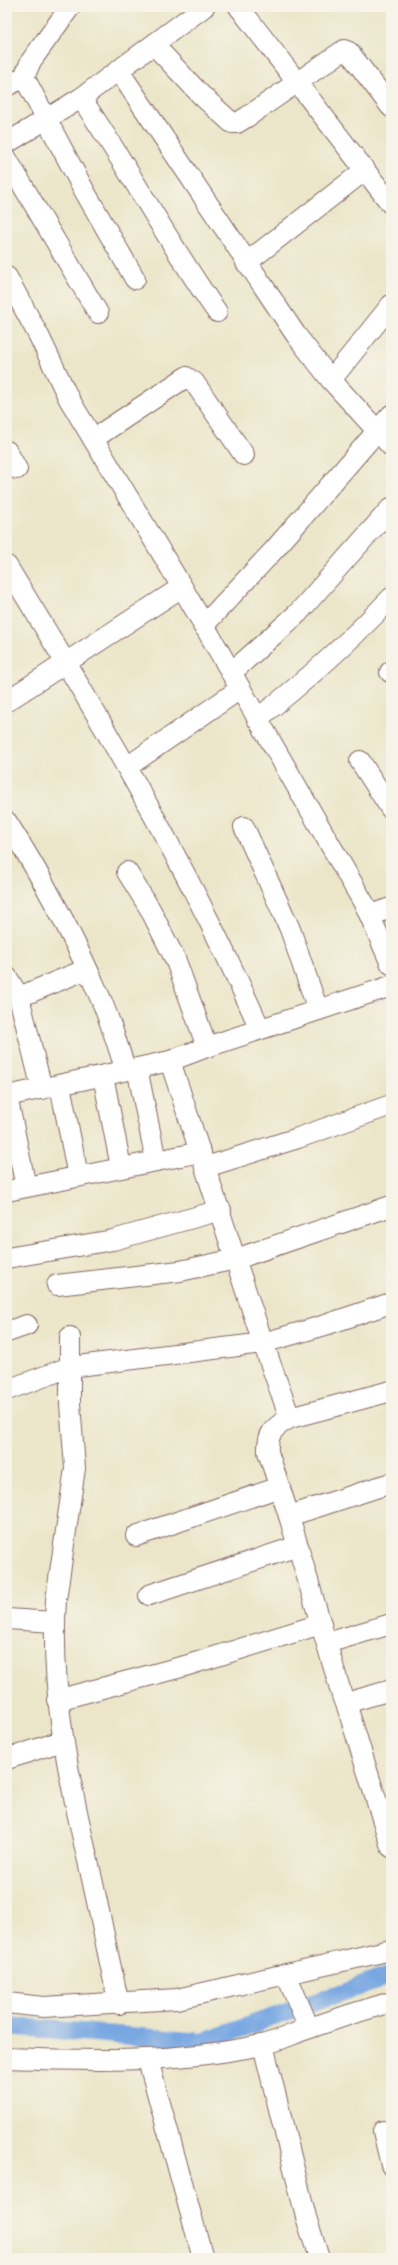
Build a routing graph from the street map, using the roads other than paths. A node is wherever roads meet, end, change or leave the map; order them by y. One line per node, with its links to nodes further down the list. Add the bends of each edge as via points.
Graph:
1 (70, 7): 6 (street)
2 (204, 7): 4 (street)
3 (239, 7): 7 (street)
4 (154, 45): 5 (street); 7 (street, via 201,95 232,123 247,117)
5 (120, 71): 8 (street); 15 (street)
6 (16, 81): 10 (street)
7 (298, 82): 9 (street, via 342,50 346,50); 13 (street)
8 (81, 98): 10 (street); 19 (street, via 117,151 188,272)
9 (391, 107)
10 (45, 119): 11 (street); 17 (street)
11 (7, 143)
12 (7, 159): 20 (street)
13 (365, 170): 14 (street); 15 (street)
14 (391, 204)
15 (246, 263): 21 (street)
16 (7, 277): 24 (street, via 39,336 68,399)
17 (135, 279)
18 (391, 305): 21 (street)
19 (217, 312)
20 (98, 313)
21 (331, 380): 23 (street)
22 (391, 415): 23 (street)
23 (376, 432): 25 (street); 33 (street, via 274,550)
24 (93, 439): 27 (street, via 186,377 194,382); 31 (street)
25 (391, 446)
26 (7, 451): 28 (street)
27 (244, 455)
28 (17, 469)
29 (391, 508): 35 (street)
30 (7, 566): 34 (street)
31 (182, 588): 33 (street); 34 (street)
32 (391, 598): 37 (street, via 349,642 297,689)
33 (203, 626): 35 (street)
34 (66, 664): 36 (street); 39 (street)
35 (235, 681): 37 (street); 39 (street)
36 (7, 702)
37 (258, 719): 45 (street)
38 (360, 761): 40 (street)
39 (127, 767): 52 (street, via 230,960)
40 (391, 809)
41 (7, 822): 47 (street, via 47,889)
42 (244, 827): 51 (street, via 290,928)
43 (127, 872): 53 (street, via 150,909 176,961)
44 (391, 908): 45 (street)
45 (370, 915): 46 (street)
46 (391, 964)
47 (87, 969): 50 (street); 55 (street)
48 (7, 977): 50 (street)
49 (391, 986): 51 (street)
50 (19, 997): 57 (street)
51 (318, 1010): 52 (street)
52 (260, 1029): 53 (street)
53 (207, 1047): 54 (street)
54 (170, 1061): 55 (street); 60 (street)
55 (132, 1069): 56 (street); 61 (street)
56 (103, 1076): 57 (street); 62 (street)
57 (51, 1087): 58 (street); 63 (street)
58 (7, 1096): 64 (street)
59 (391, 1105): 60 (street, via 298,1138)
60 (204, 1160): 61 (street); 67 (street)
61 (156, 1161): 62 (street)
62 (121, 1168): 63 (street)
63 (78, 1176): 64 (street)
64 (26, 1187): 65 (street)
65 (7, 1192)
66 (391, 1206): 69 (street)
67 (221, 1210): 68 (street, via 113,1240); 69 (street)
68 (7, 1258)
69 (236, 1259): 70 (street, via 180,1271); 75 (street)
70 (57, 1285)
71 (391, 1303): 75 (street)
72 (27, 1325): 73 (street)
73 (7, 1332)
74 (70, 1337): 76 (street)
75 (263, 1343): 76 (street); 79 (street)
76 (70, 1366): 77 (street); 87 (street, via 75,1468)
77 (7, 1390)
78 (391, 1391): 79 (street)
79 (290, 1418): 81 (street, via 276,1426 268,1441 268,1452)
80 (391, 1483): 82 (street)
81 (280, 1487): 82 (street); 83 (street)
82 (290, 1516): 84 (street)
83 (136, 1536)
84 (298, 1546): 85 (street); 89 (street)
85 (149, 1595)
86 (7, 1619): 87 (street)
87 (54, 1622): 91 (street)
88 (391, 1624): 89 (street)
89 (324, 1634): 91 (street, via 185,1666); 92 (street)
90 (391, 1690): 92 (street)
91 (57, 1700): 93 (street)
92 (346, 1704): 95 (street)
93 (62, 1741): 94 (street); 101 (street)
94 (7, 1759)
95 (386, 1813): 96 (street)
96 (391, 1847)
97 (391, 1950): 98 (street)
98 (289, 1983): 101 (street, via 177,1999); 102 (street)
99 (391, 2002): 102 (street)
100 (7, 2003): 101 (street, via 44,2007)
101 (119, 2004)
102 (305, 2020): 103 (street)
103 (263, 2044): 105 (street); 109 (street, via 306,2217)
104 (7, 2058): 105 (street)
105 (148, 2060): 108 (street)
106 (383, 2131): 107 (street)
107 (391, 2165)
108 (203, 2258)
109 (319, 2258)

